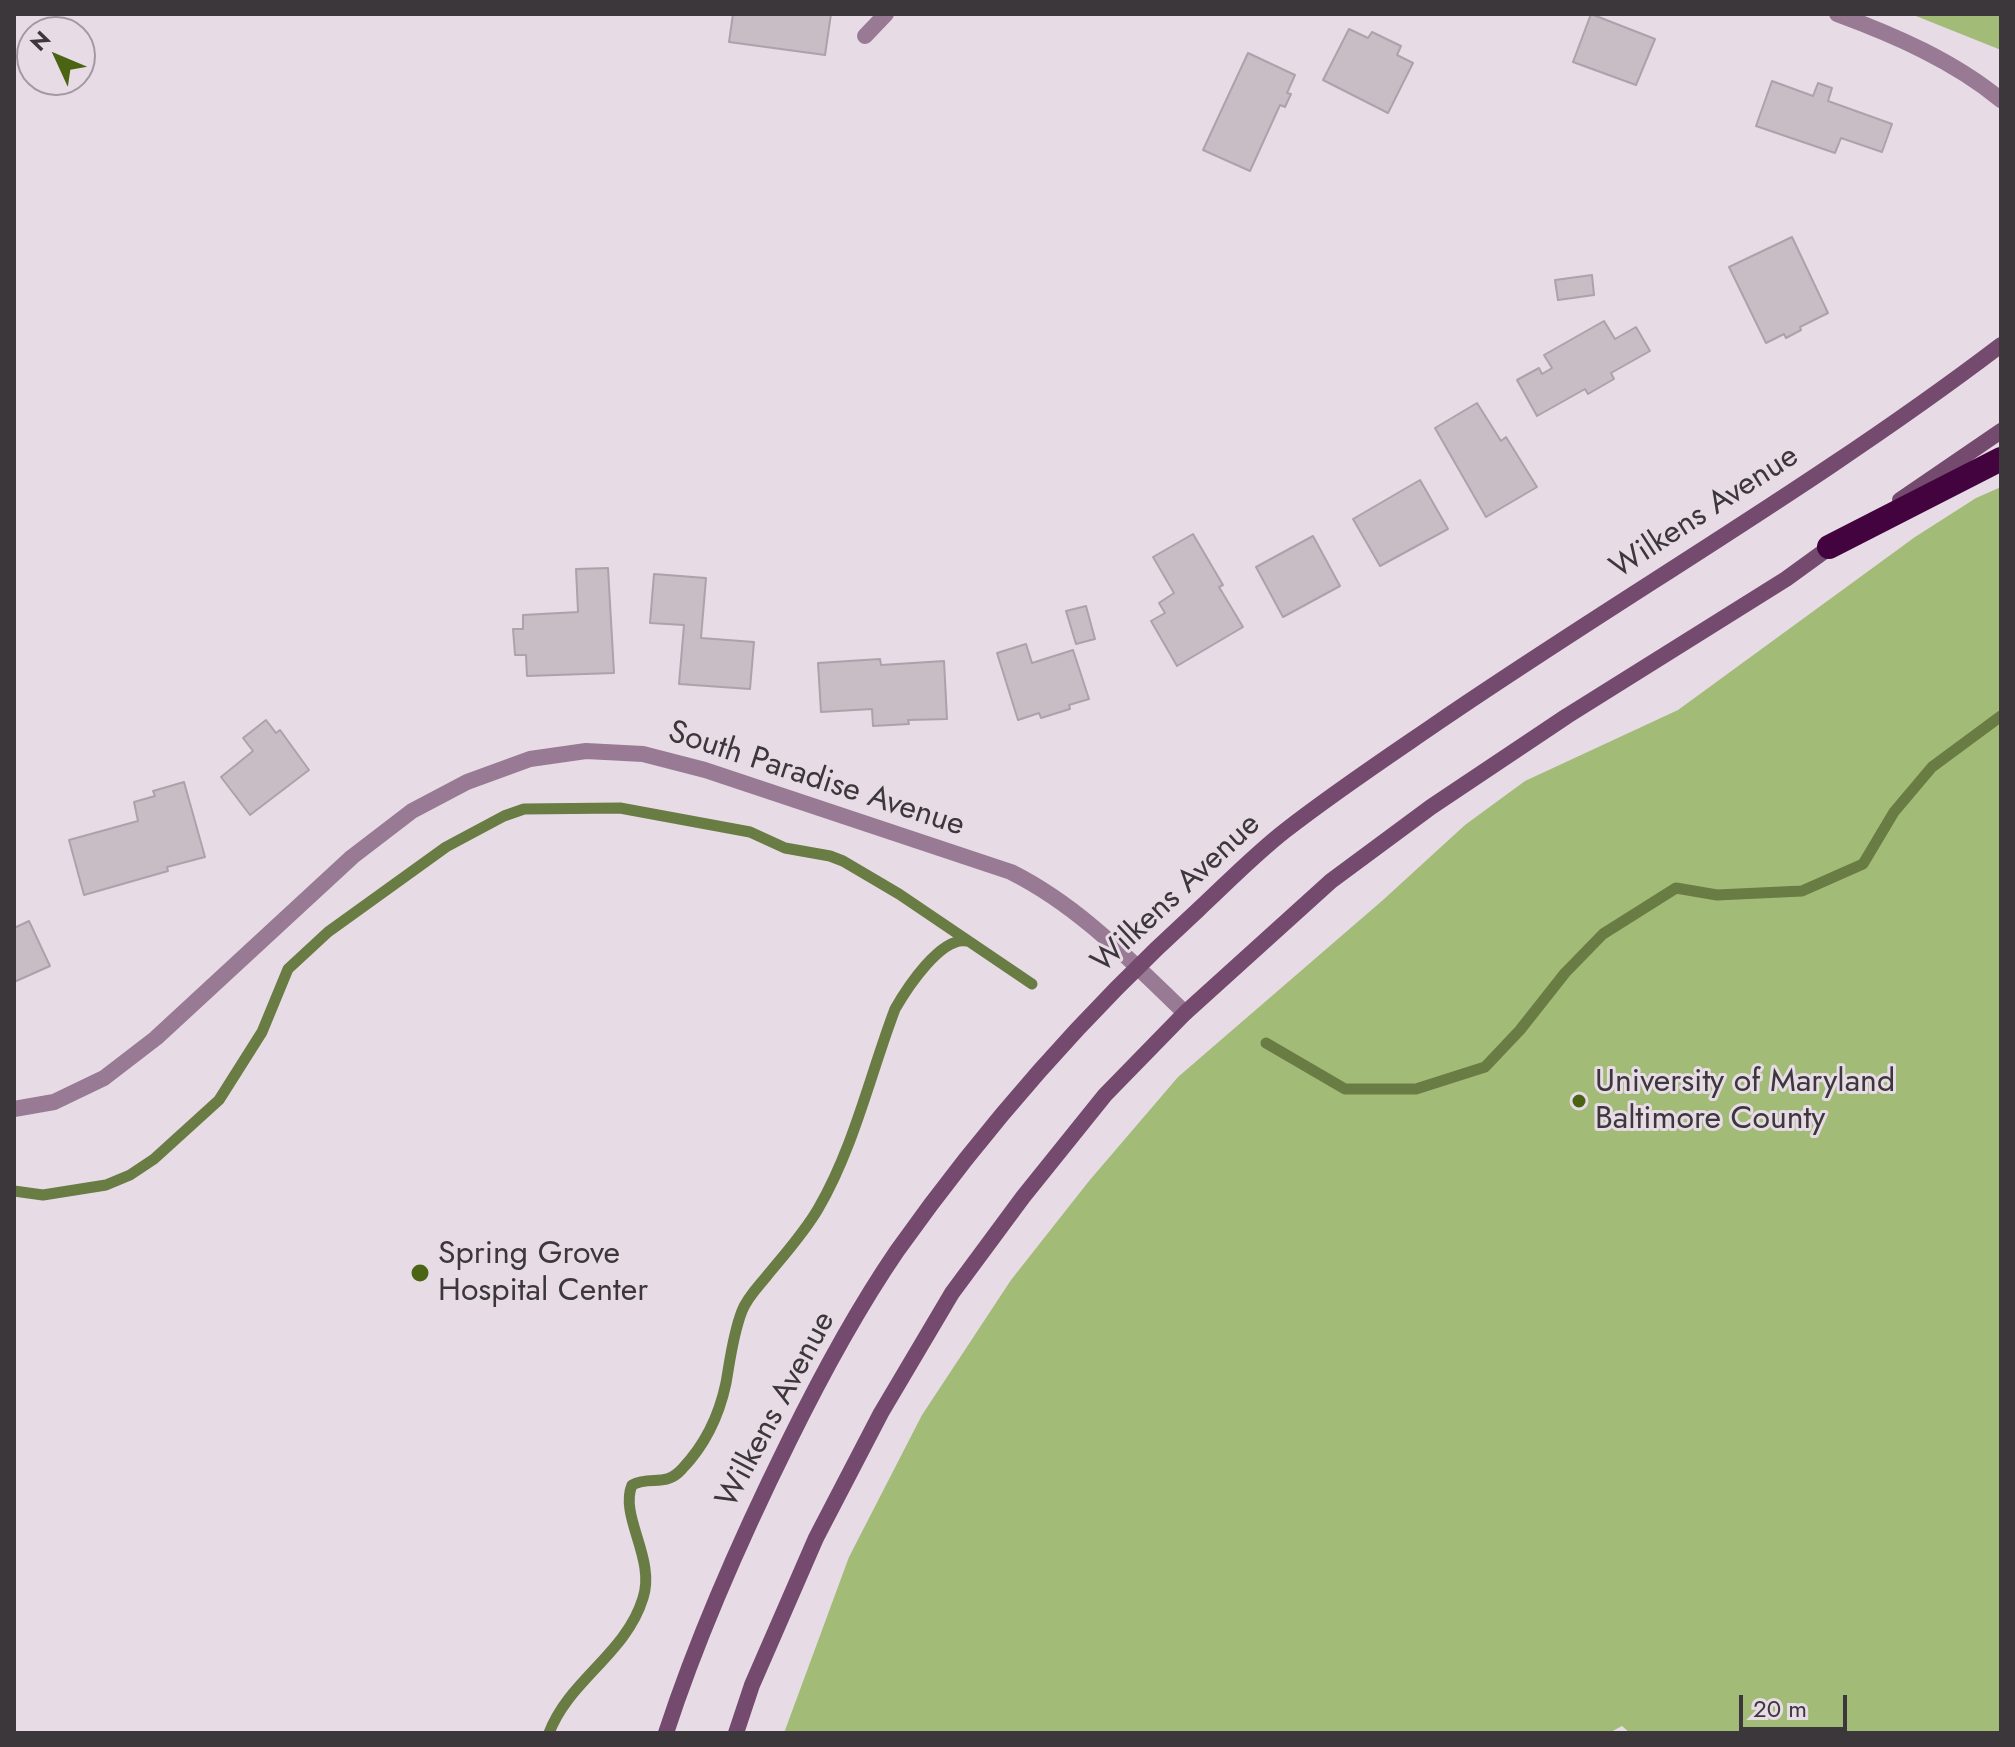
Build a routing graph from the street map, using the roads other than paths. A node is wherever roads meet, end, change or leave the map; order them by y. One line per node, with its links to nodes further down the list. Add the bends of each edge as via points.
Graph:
1 (886, 14): 3 (street)
2 (1837, 14): 4 (street, via 1887,32)
3 (865, 36)
4 (2001, 100)
5 (2001, 345): 9 (main road, Wilkens Avenue, via 1792,492 1511,673 1284,831)
6 (2001, 431): 8 (main road)
7 (2001, 459): 8 (highway)
8 (1829, 547): 10 (main road, via 1431,807 1331,881)
9 (1136, 966): 10 (street, South Paradise Avenue); 11 (street, South Paradise Avenue, via 1076,911 1011,872 705,770 643,754 586,751 530,759 467,782 412,811 352,857 156,1038 104,1078 54,1102); 12 (main road, Wilkens Avenue, via 1045,1064 895,1254 821,1376 755,1509 689,1661)
10 (1185, 1013): 13 (main road, via 1105,1095 952,1293 816,1538)
11 (14, 1109)
12 (666, 1733)
13 (736, 1733)

